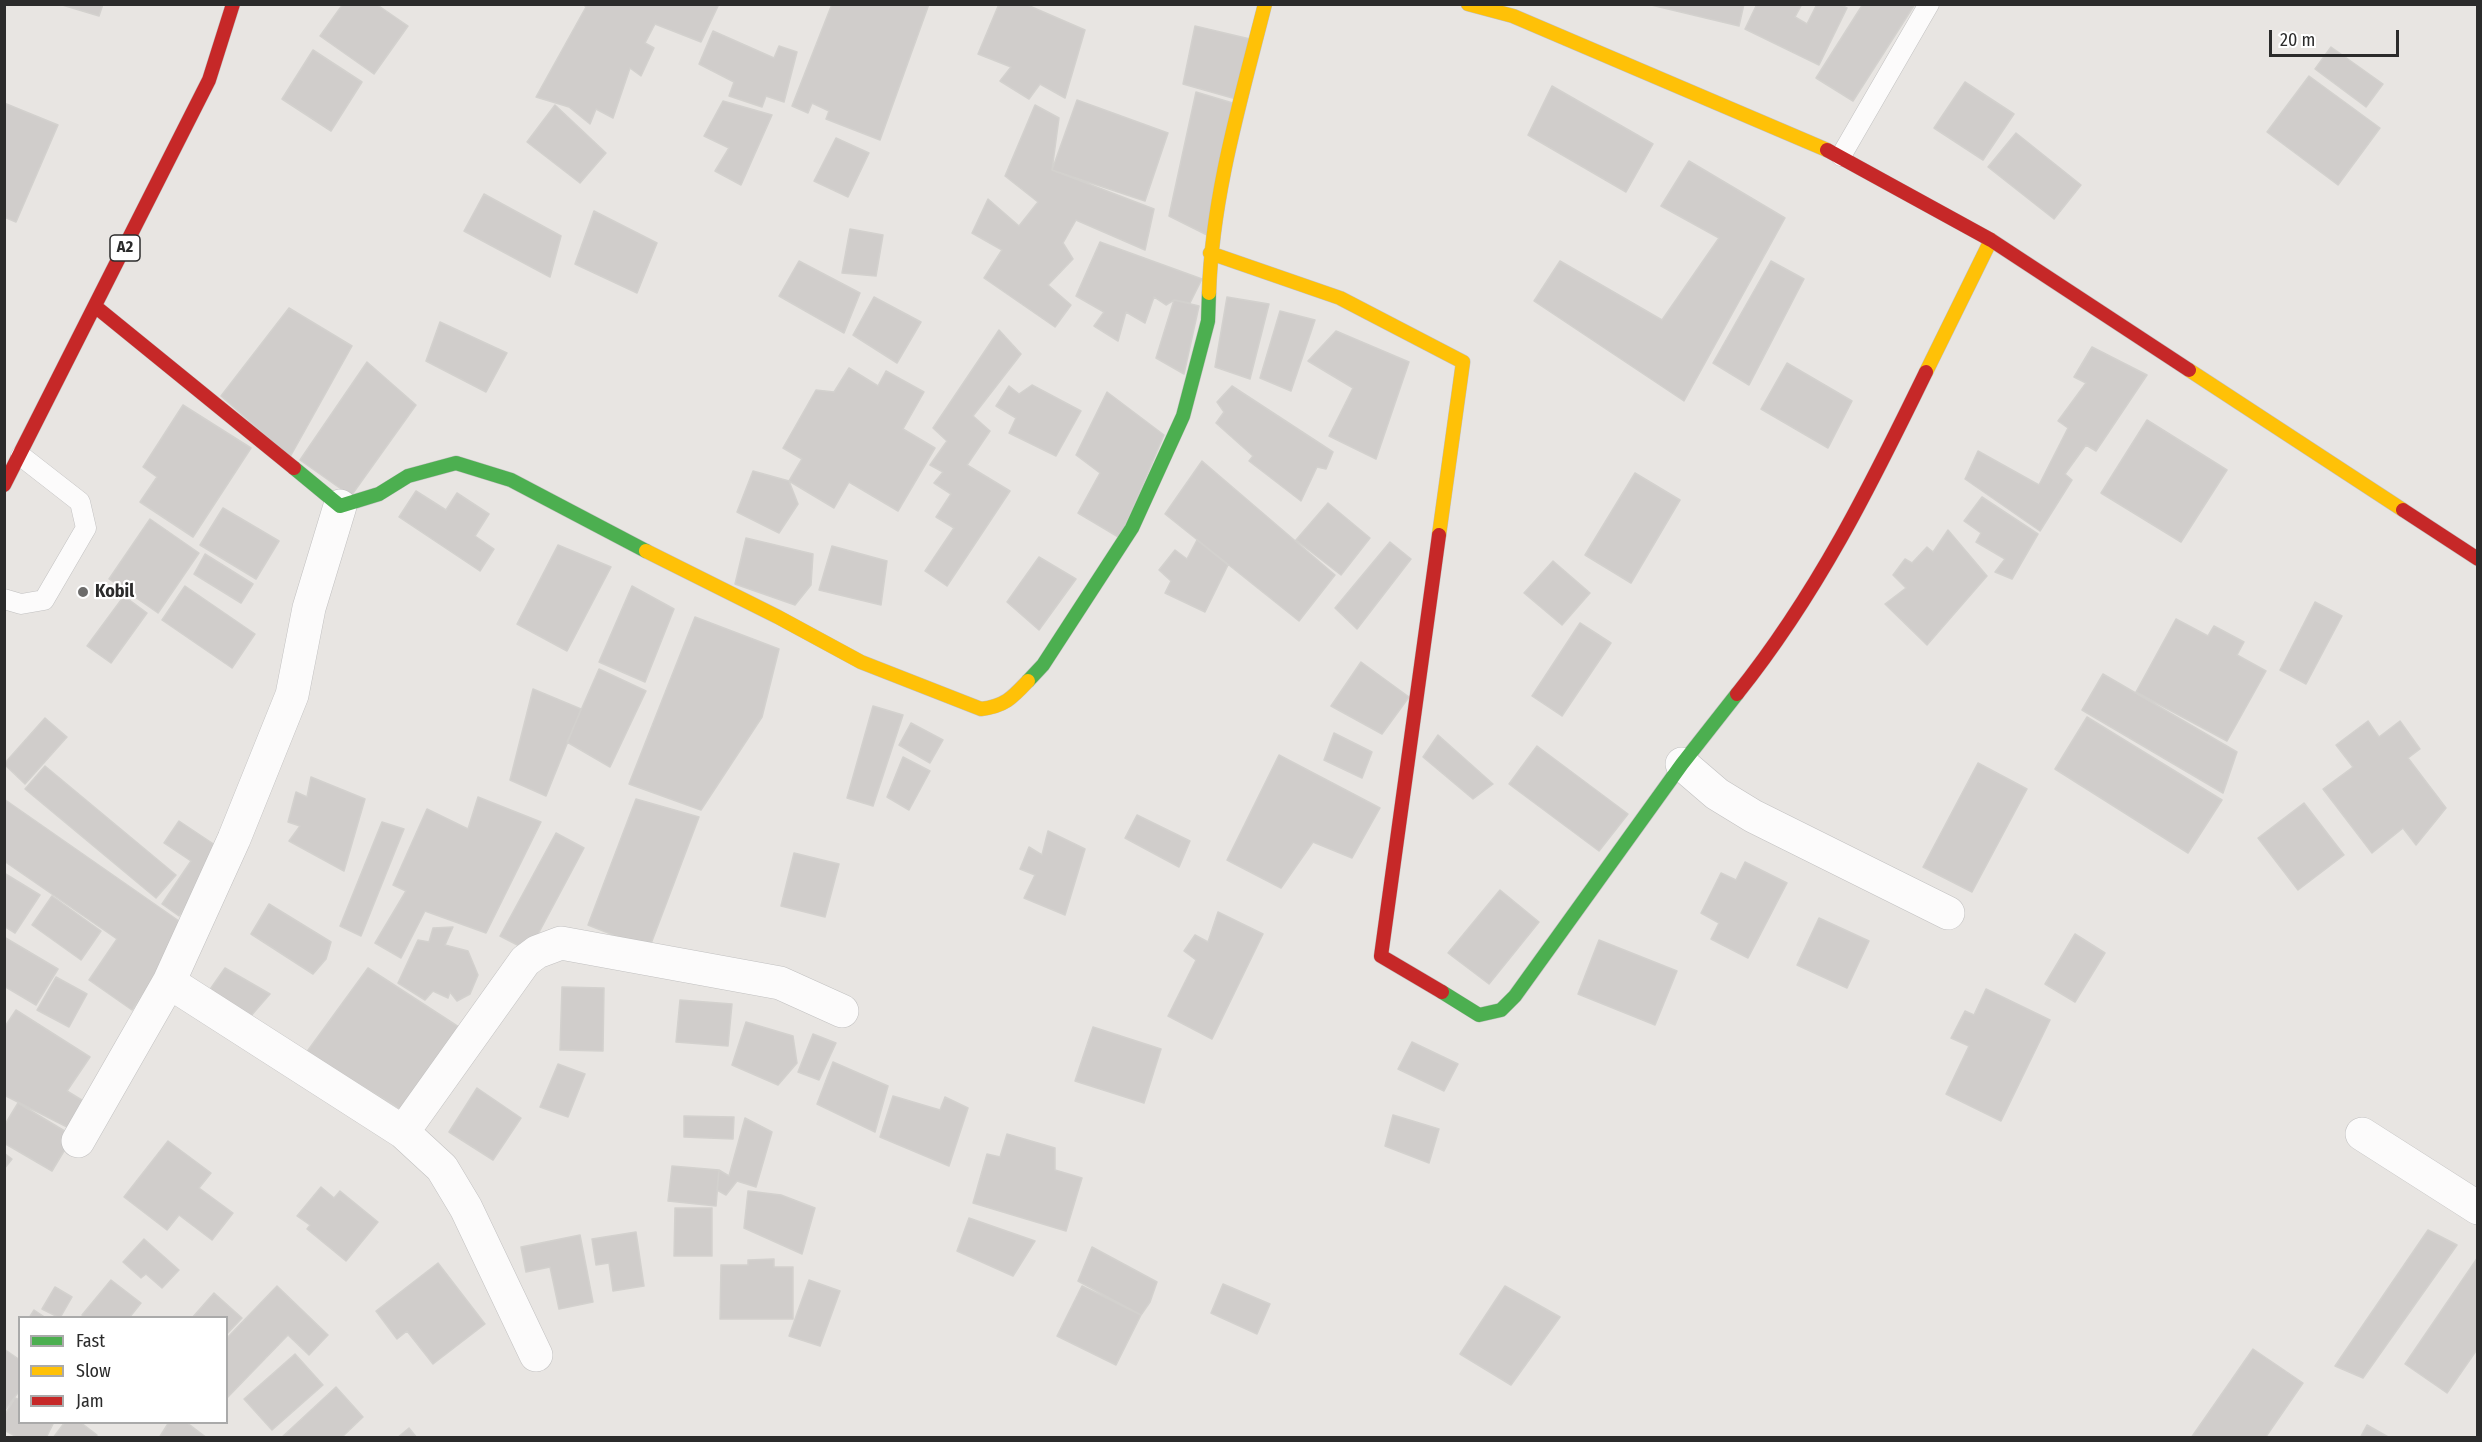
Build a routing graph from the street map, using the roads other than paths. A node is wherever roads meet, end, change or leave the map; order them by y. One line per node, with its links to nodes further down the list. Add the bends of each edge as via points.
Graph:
1 (232, 4): 8 (street, A2, via 209,80)
2 (1265, 4): 7 (street, via 1223,171)
3 (1468, 4): 5 (street, via 1513,16)
4 (1929, 4): 5 (lane)
5 (1841, 156): 6 (street)
6 (1991, 240): 12 (street); 14 (street, via 1865,497 1814,586 1766,658)
7 (1210, 253): 11 (street, via 1208,321 1183,416 1132,528 1043,665 998,707 981,709 861,662 511,480 456,463 408,476 379,494); 14 (street, via 1340,298 1463,362 1381,956 1479,1015 1501,1010)
8 (96, 307): 9 (street, A2); 11 (street)
9 (21, 456): 10 (street, A2); 13 (lane, via 80,502 86,528 44,600 21,604)
10 (4, 485)
11 (340, 506): 16 (street, via 309,608 292,695 234,839)
12 (2478, 559)
13 (4, 600)
14 (1682, 764): 15 (street, via 1717,794 1753,816)
15 (1948, 913)
16 (169, 982): 18 (street); 20 (street)
17 (842, 1011): 18 (street, via 780,983 561,943 537,952 525,962)
18 (403, 1132): 22 (street, via 442,1168 466,1208)
19 (2362, 1134): 21 (street)
20 (78, 1141)
21 (2478, 1208)
22 (536, 1355)

